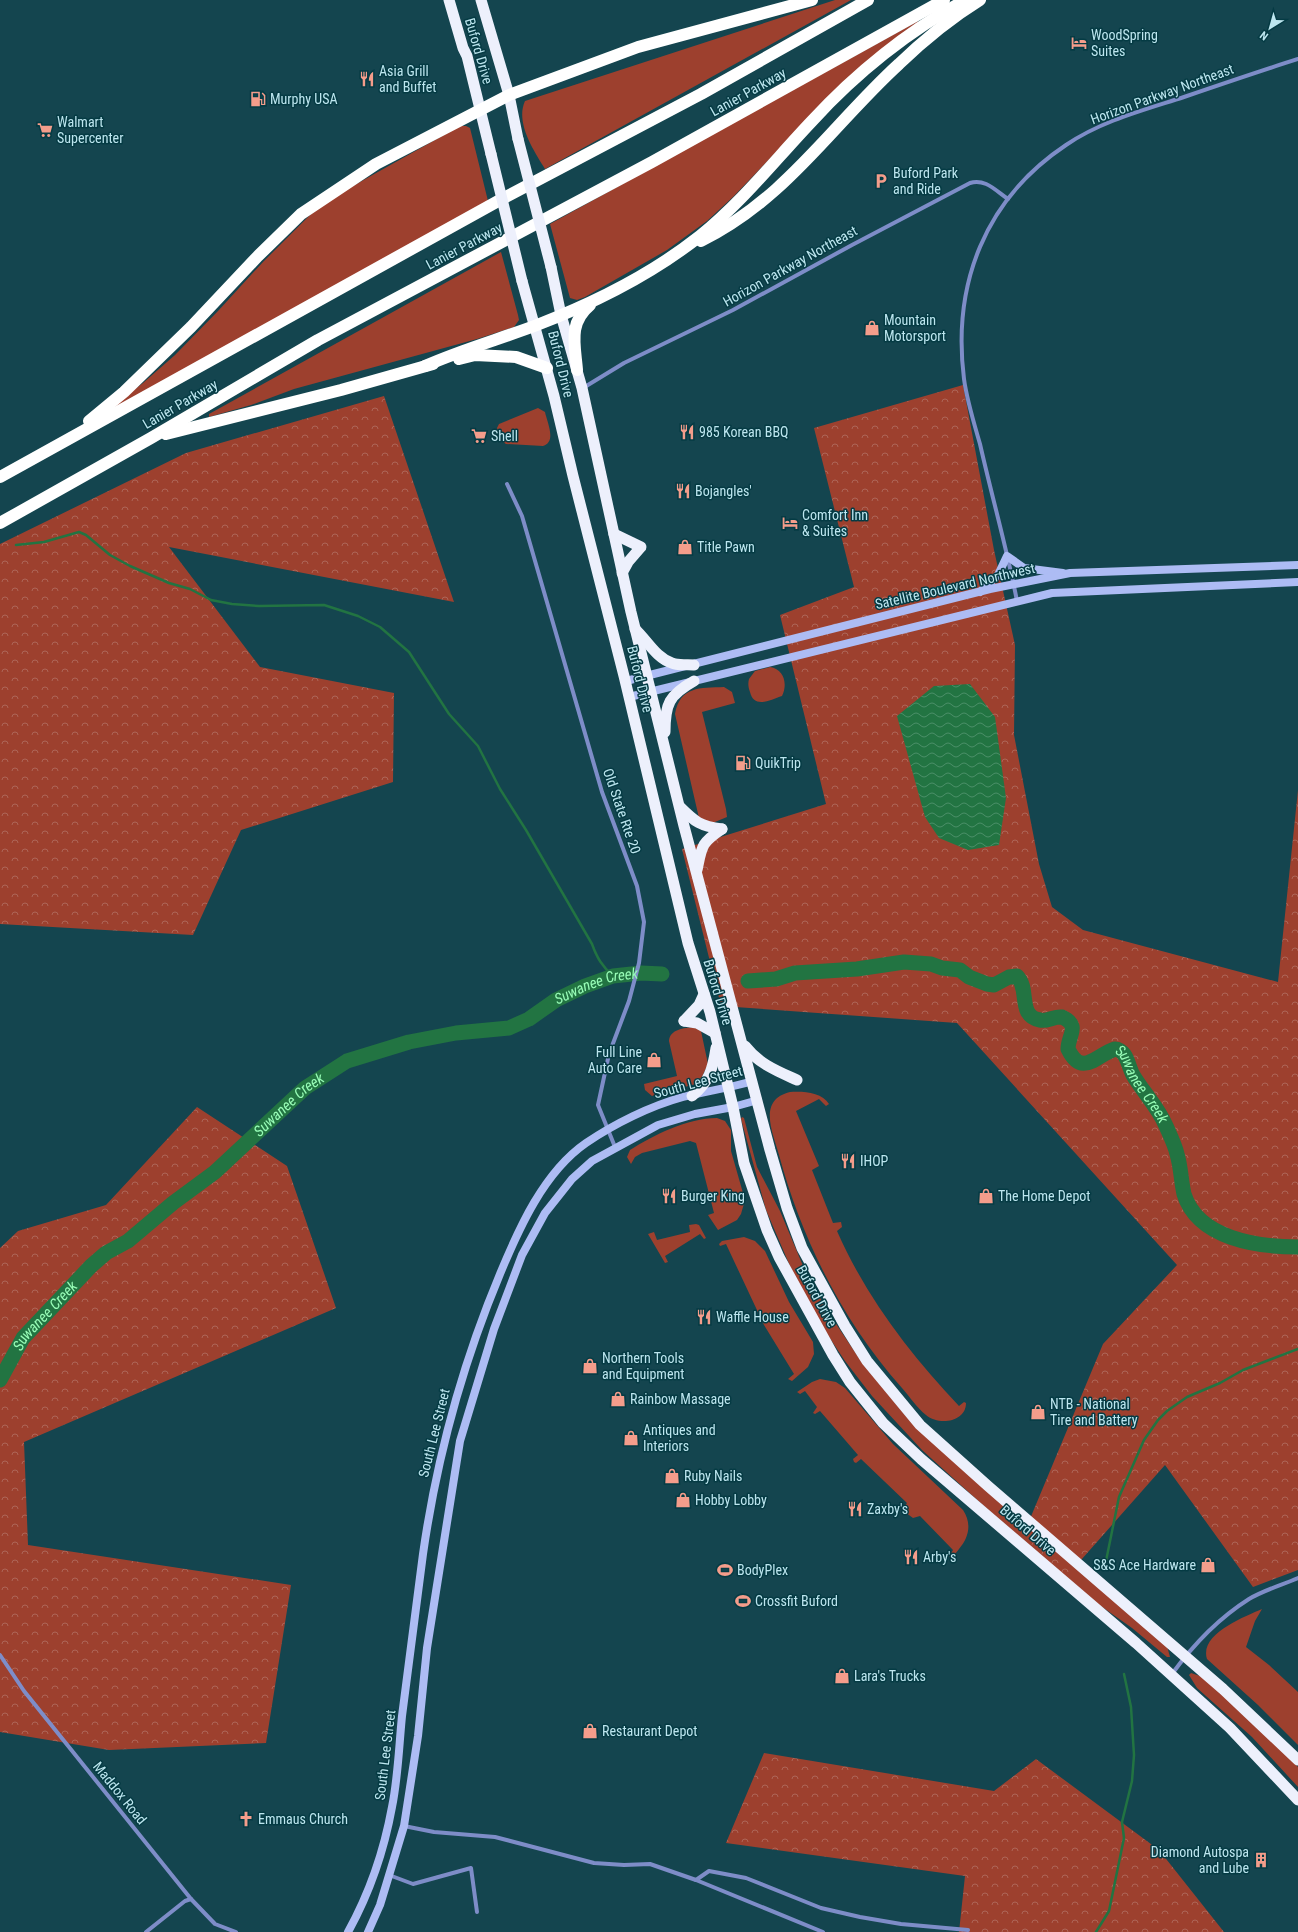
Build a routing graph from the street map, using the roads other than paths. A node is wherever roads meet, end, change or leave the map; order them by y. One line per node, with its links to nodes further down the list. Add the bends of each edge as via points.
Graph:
1 (449, 0): 10 (highway, Buford Drive)
2 (481, 0): 9 (highway, Buford Drive)
3 (812, 0): 9 (highway, via 638,47)
4 (868, 0): 21 (highway, Lanier Parkway, via 701,94 500,200)
5 (944, 0): 20 (highway, Lanier Parkway, via 659,158 318,340)
6 (966, 0): 12 (highway, via 921,27 870,67 812,120 724,216)
7 (980, 0): 12 (highway, via 939,29 898,64 791,177 761,204 722,231)
8 (1298, 59): 11 (street, Horizon Parkway Northeast, via 1140,111 1090,131 1066,144 1048,158)
9 (509, 95): 10 (highway); 14 (highway, Buford Drive, bridge)
10 (480, 109): 15 (highway, Buford Drive, bridge, via 522,281); 21 (highway, via 376,164 301,214 124,392)
11 (1008, 199): 19 (street, Horizon Parkway Northeast, via 986,183 970,183 751,300 624,363); 26 (street, Horizon Parkway Northeast, via 990,226 972,265 964,300 960,336 964,380)
12 (666, 259): 13 (highway)
13 (596, 300): 14 (highway); 18 (highway, via 582,311 574,328)
14 (561, 315): 15 (highway); 18 (highway, Buford Drive)
15 (536, 325): 16 (highway); 17 (highway, Buford Drive)
16 (425, 366): 17 (highway, via 474,355 516,356); 20 (highway)
17 (547, 368): 38 (highway, Buford Drive)
18 (577, 370): 19 (highway, Buford Drive)
19 (582, 388): 25 (highway, Buford Drive)
20 (151, 438): 24 (highway, Lanier Parkway)
21 (66, 440): 22 (highway, Lanier Parkway)
22 (0, 477)
23 (507, 484): 53 (street, Old State Rte 20, via 522,516 602,792 637,886 644,922 639,963 629,1001 610,1054 598,1104)
24 (0, 524)
25 (614, 534): 28 (highway, Buford Drive); 28 (highway, via 641,547)
26 (1007, 556): 29 (main road, via 1024,568); 31 (street, Horizon Parkway Northeast); 32 (main road, via 998,575)
27 (1298, 565): 29 (main road, Satellite Boulevard Northwest)
28 (622, 573): 34 (highway, Buford Drive)
29 (1070, 573): 31 (main road, Satellite Boulevard Northwest)
30 (1298, 582): 33 (main road, Satellite Boulevard Northwest, via 1052,593)
31 (1014, 585): 32 (main road, Satellite Boulevard Northwest); 33 (street, Horizon Parkway Northeast)
32 (979, 592): 35 (main road, Satellite Boulevard Northwest)
33 (1017, 601): 37 (main road, Satellite Boulevard Northwest)
34 (635, 629): 35 (highway, via 657,654 672,664); 36 (highway, Buford Drive)
35 (694, 665): 36 (main road, Satellite Boulevard Northwest)
36 (647, 677): 38 (main road, Satellite Boulevard Northwest); 39 (highway, Buford Drive)
37 (694, 681): 39 (main road, Satellite Boulevard Northwest); 41 (highway, via 680,689 670,700 665,712)
38 (626, 682): 40 (highway, Buford Drive)
39 (651, 692): 40 (main road, Satellite Boulevard Northwest); 41 (highway, Buford Drive)
40 (629, 697): 44 (highway, Buford Drive, via 678,905)
41 (665, 748): 42 (highway, Buford Drive)
42 (679, 806): 43 (highway, Buford Drive); 43 (highway, via 698,823 722,829 706,840 701,849)
43 (696, 873): 46 (highway, Buford Drive)
44 (704, 994): 45 (highway, Buford Drive); 45 (highway, via 699,1005 684,1021 698,1023)
45 (716, 1038): 49 (highway, Buford Drive); 50 (highway, via 713,1070 700,1090)
46 (742, 1042): 47 (highway, via 758,1060); 48 (highway, Buford Drive)
47 (797, 1080)
48 (752, 1082): 49 (main road, South Lee Street); 51 (highway, Buford Drive)
49 (728, 1089): 50 (main road, South Lee Street); 52 (highway, Buford Drive)
50 (692, 1096): 53 (main road, South Lee Street, via 652,1107)
51 (758, 1100): 52 (main road, South Lee Street); 57 (highway, Buford Drive, via 783,1194 802,1248 867,1361 920,1425)
52 (733, 1107): 54 (main road, South Lee Street, via 694,1114 658,1125); 58 (highway, Buford Drive, via 744,1163 776,1250 815,1324 850,1382 866,1403 906,1446)
53 (609, 1130): 54 (street, Old State Rte 20); 70 (main road, South Lee Street, via 585,1144 566,1161 539,1195 516,1237 466,1363 447,1430 426,1532 392,1810 371,1886)
54 (615, 1147): 61 (main road, South Lee Street, via 592,1161 572,1178 545,1213 522,1255 494,1329 460,1441 427,1648 418,1736)
55 (1298, 1578): 57 (street, via 1250,1598 1222,1620)
56 (0, 1655): 64 (street, Maddox Road, via 24,1691)
57 (1185, 1656): 58 (street); 59 (highway, Buford Drive, via 1262,1724)
58 (1171, 1675): 60 (highway, Buford Drive, via 1244,1741)
59 (1298, 1760)
60 (1298, 1800)
61 (404, 1826): 62 (main road, South Lee Street); 63 (street, via 434,1832 495,1837 594,1863 650,1864)
62 (389, 1875): 65 (street, via 413,1884 471,1868); 71 (main road, South Lee Street, via 380,1906)
63 (696, 1880): 66 (street, via 709,1871 746,1878 821,1908 894,1923); 72 (street)
64 (191, 1899): 68 (street); 69 (street, Maddox Road, via 215,1924)
65 (478, 1912)
66 (929, 1927): 67 (street); 73 (street)
67 (968, 1930)
68 (146, 1932)
69 (236, 1932)
70 (348, 1932)
71 (368, 1932)
72 (823, 1932)
73 (929, 1932)

